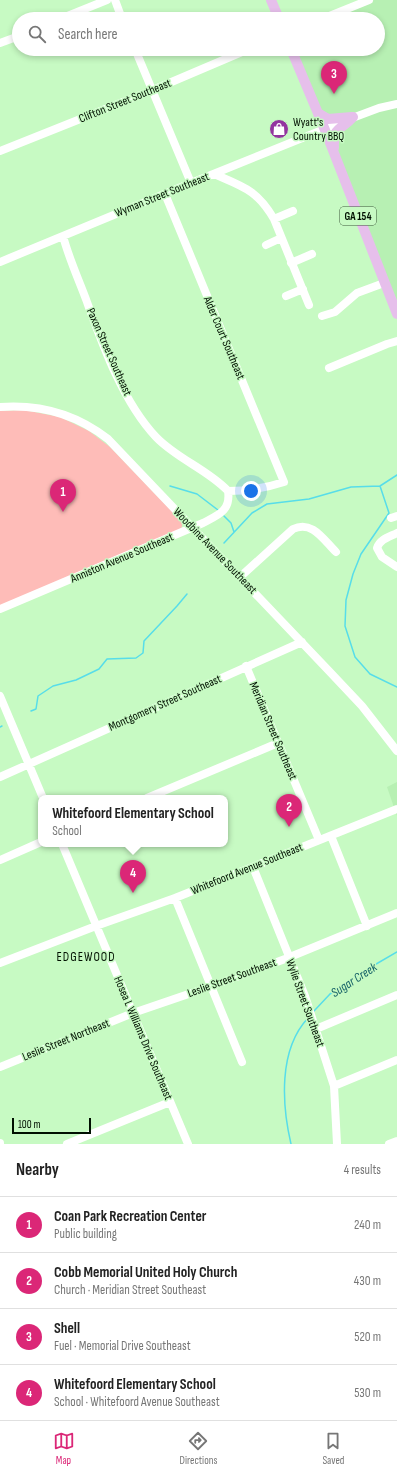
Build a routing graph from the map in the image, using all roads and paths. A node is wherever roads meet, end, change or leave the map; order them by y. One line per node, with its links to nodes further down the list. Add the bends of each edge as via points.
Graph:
1 (107, 0): 5 (street)
2 (114, 0): 6 (street)
3 (271, 0): 7 (main road)
4 (369, 0): 8 (street)
5 (77, 12)
6 (119, 12)
7 (276, 12)
8 (339, 12)
9 (12, 39): 10 (street)
10 (0, 43)
11 (137, 56): 14 (street)
12 (232, 56): 14 (street, Clifton Street Southeast)
13 (294, 56): 16 (main road, GA 154)
14 (151, 90): 19 (street, Clifton Street Southeast); 22 (street)
15 (397, 104): 17 (street, Wyman Street Southeast)
16 (318, 113): 17 (main road, via 328,118); 18 (main road, GA 154)
17 (353, 117): 18 (street, Wyman Street Southeast); 20 (main road, via 341,125 335,134)
18 (325, 130): 20 (main road, GA 154); 21 (street, Wyman Street Southeast)
19 (0, 151)
20 (335, 154): 32 (main road, GA 154)
21 (214, 174): 22 (street, Wyman Street Southeast); 25 (street, via 254,194 268,208)
22 (191, 183): 23 (street, Wyman Street Southeast)
23 (165, 194): 26 (street, Wyman Street Southeast); 41 (street, Alder Court Southeast, via 284,482 268,487)
24 (293, 211): 25 (street)
25 (274, 219): 27 (street)
26 (63, 236): 30 (street, Wyman Street Southeast); 41 (street, Paxon Street Southeast, via 104,348 138,414 163,444 212,476)
27 (281, 238): 28 (street); 31 (street)
28 (266, 245)
29 (312, 254): 31 (street)
30 (0, 262)
31 (291, 263): 33 (street)
32 (384, 283): 36 (main road, GA 154); 37 (street, via 357,293 335,312)
33 (303, 290): 34 (street); 35 (street)
34 (286, 296)
35 (309, 305)
36 (397, 314)
37 (322, 316)
38 (397, 341): 39 (street)
39 (329, 368)
40 (0, 407): 42 (street, Woodbine Avenue Southeast, via 24,406 46,409 74,418 93,428 108,439)
41 (228, 491): 42 (street, Anniston Avenue Southeast, via 229,502 223,511)
42 (192, 528): 46 (street, Woodbine Avenue Southeast); 47 (street, Anniston Avenue Southeast)
43 (397, 533): 45 (street, via 382,540 377,548 382,557)
44 (336, 552): 46 (street, via 312,528 297,527)
45 (397, 567)
46 (240, 577): 48 (street, Woodbine Avenue Southeast)
47 (0, 609)
48 (302, 642): 49 (street, Montgomery Street Southeast); 52 (street, Woodbine Avenue Southeast, via 362,706)
49 (246, 666): 51 (street, Meridian Street Southeast); 53 (street, Montgomery Street Southeast)
50 (0, 696): 53 (street)
51 (278, 743): 56 (street); 59 (street, Meridian Street Southeast)
52 (397, 751)
53 (28, 764): 54 (street, Montgomery Street Southeast); 55 (street)
54 (0, 777)
55 (42, 795)
56 (154, 795)
57 (396, 812): 58 (street, Whitefoord Avenue Southeast)
58 (331, 836): 59 (street, Whitefoord Avenue Southeast); 67 (street)
59 (320, 840): 63 (street, Whitefoord Avenue Southeast)
60 (38, 843): 62 (street)
61 (63, 847): 66 (street, Hosea L Williams Drive Southeast)
62 (0, 860)
63 (253, 867): 64 (street, Whitefoord Avenue Southeast); 68 (street, Wylie Street Southeast)
64 (175, 898): 66 (street, Whitefoord Avenue Southeast); 70 (street)
65 (397, 913): 67 (street, Leslie Street Southeast)
66 (96, 926): 69 (street, Whitefoord Avenue Southeast); 72 (street, Hosea L Williams Drive Southeast)
67 (367, 926): 68 (street, Leslie Street Southeast)
68 (289, 957): 70 (street, Leslie Street Southeast); 73 (street, Wylie Street Southeast)
69 (0, 963)
70 (212, 986): 72 (street, Leslie Street Southeast); 75 (street)
71 (397, 995): 73 (street)
72 (133, 1013): 76 (street, Leslie Street Northeast); 78 (street, Hosea L Williams Drive Southeast)
73 (316, 1029): 77 (street, Wylie Street Southeast)
74 (397, 1060): 77 (street)
75 (242, 1062)
76 (0, 1067)
77 (334, 1086): 82 (street, Wylie Street Southeast)
78 (170, 1102): 80 (street); 81 (street, Hosea L Williams Drive Southeast)
79 (397, 1141): 83 (street)
80 (67, 1144)
81 (188, 1144)
82 (337, 1144)
83 (389, 1144)

